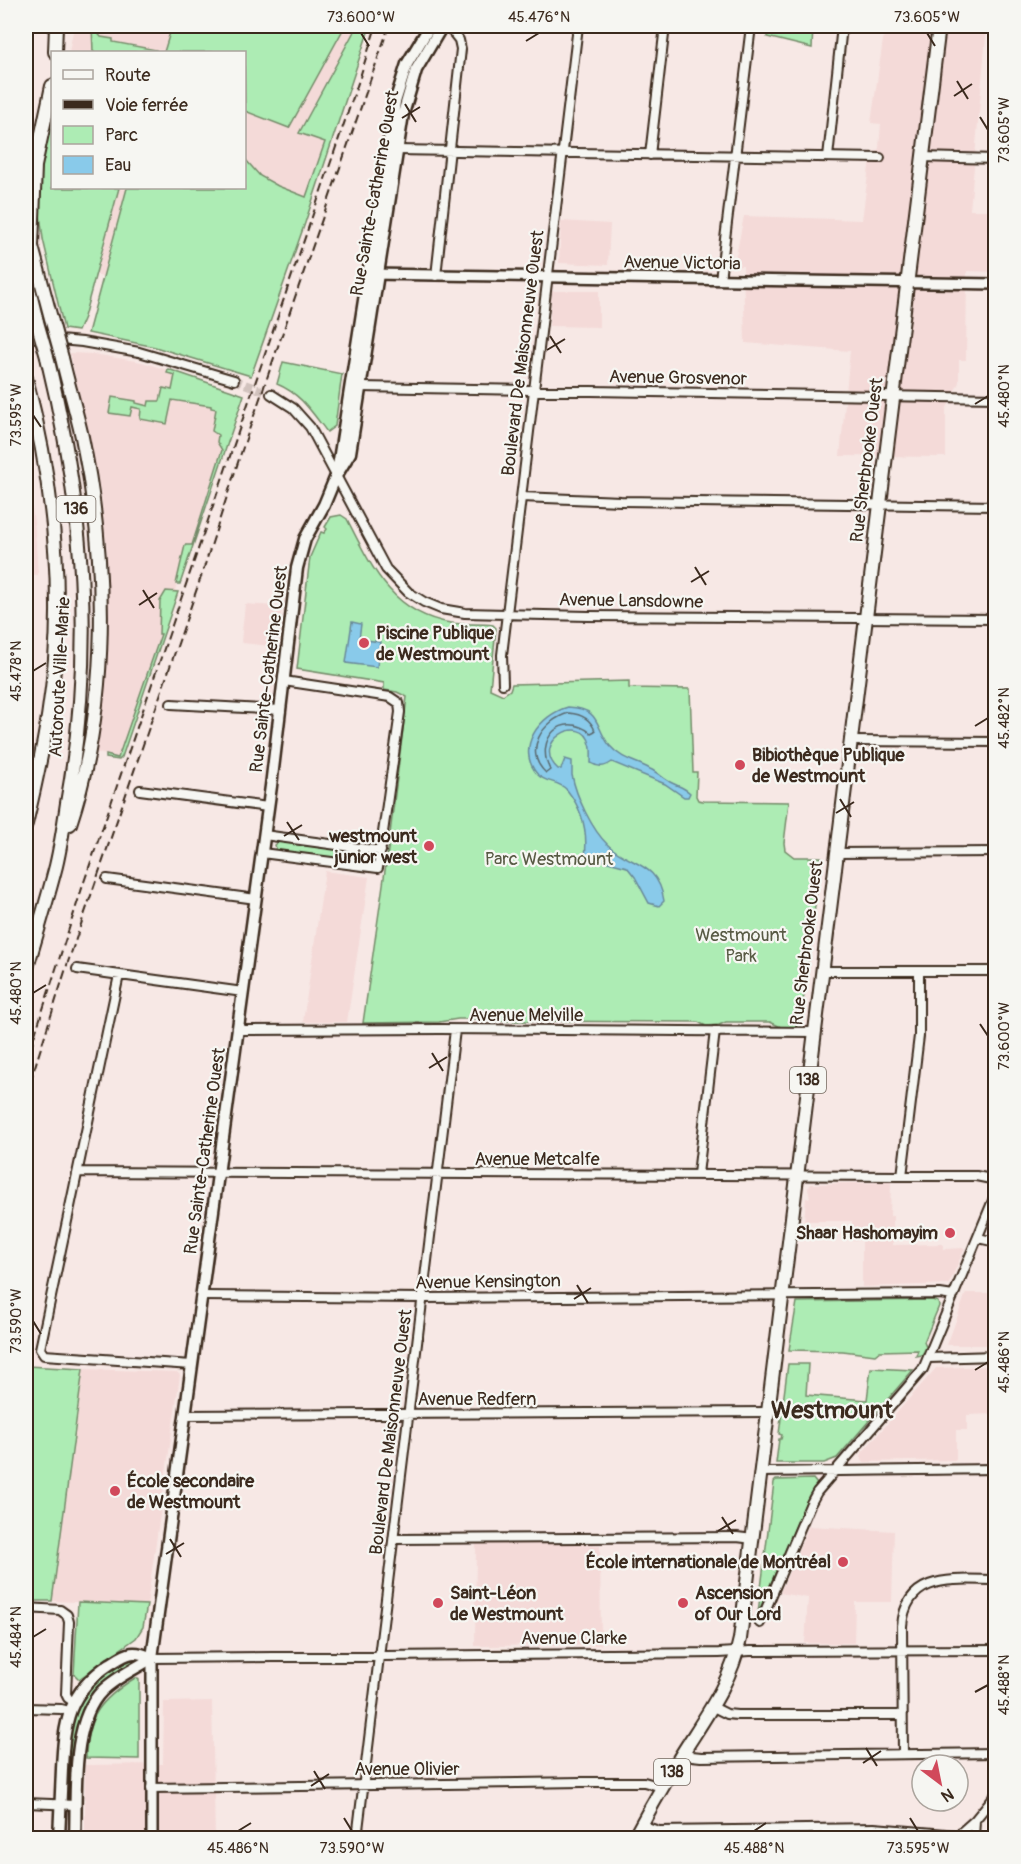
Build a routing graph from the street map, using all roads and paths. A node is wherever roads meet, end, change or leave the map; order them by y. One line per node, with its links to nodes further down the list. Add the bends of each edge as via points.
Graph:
1 (56, 26): 10 (main road)
2 (430, 26): 23 (main road, Rue Sainte-Catherine Ouest, via 410,58 398,89)
3 (442, 26): 12 (main road, Rue Sainte-Catherine Ouest, via 411,83)
4 (448, 26): 13 (street, via 461,49)
5 (578, 26): 14 (street, Boulevard De Maisonneuve Ouest)
6 (665, 26): 15 (street)
7 (751, 26): 16 (street)
8 (842, 26): 17 (street)
9 (939, 26): 18 (main road, Rue Sherbrooke Ouest / 138)
10 (56, 51)
11 (51, 92): 22 (main road, via 35,166)
12 (396, 150): 13 (street); 23 (main road, Rue Sainte-Catherine Ouest)
13 (450, 152): 14 (street); 24 (street)
14 (563, 153): 15 (street); 26 (street, Boulevard De Maisonneuve Ouest)
15 (650, 155): 16 (street)
16 (735, 156): 17 (street); 27 (street)
17 (828, 157): 19 (street)
18 (922, 157): 20 (street); 28 (main road, Rue Sherbrooke Ouest / 138)
19 (880, 158)
20 (996, 159)
21 (26, 222): 22 (main road)
22 (32, 246): 59 (main road, bridge, via 82,439 99,578 100,641 89,756)
23 (373, 275): 24 (street, Avenue Victoria); 33 (main road, Rue Sainte-Catherine Ouest); 38 (main road, Rue Sainte-Catherine Ouest)
24 (436, 276): 26 (street, Avenue Victoria)
25 (26, 277): 59 (main road, Autoroute Ville-Marie / 136, bridge, via 61,416 79,538 81,692)
26 (547, 278): 27 (street, Avenue Victoria); 34 (street, Boulevard De Maisonneuve Ouest)
27 (720, 280): 28 (street, Avenue Victoria)
28 (907, 283): 29 (street, Avenue Victoria); 36 (main road, Rue Sherbrooke Ouest / 138)
29 (996, 284)
30 (28, 338): 32 (street, via 139,352)
31 (26, 378): 53 (main road, Autoroute Ville-Marie / 136, via 49,498 57,605 48,710)
32 (234, 380)
33 (360, 387): 34 (street, Avenue Grosvenor); 38 (main road, Rue Sainte-Catherine Ouest, via 350,453)
34 (533, 391): 36 (street, Avenue Grosvenor); 39 (street, Boulevard De Maisonneuve Ouest)
35 (271, 394): 38 (street, Avenue Lansdowne, via 306,421)
36 (893, 397): 37 (street, Avenue Grosvenor); 40 (main road, Rue Sherbrooke Ouest / 138)
37 (996, 398)
38 (336, 476): 42 (street, Avenue Lansdowne, via 383,564 404,589 429,605 446,610); 45 (main road, Rue Sainte-Catherine Ouest, via 300,556)
39 (521, 497): 40 (street); 42 (street, Boulevard De Maisonneuve Ouest)
40 (879, 505): 41 (street); 43 (main road, Rue Sherbrooke Ouest / 138)
41 (996, 506)
42 (507, 614): 43 (street, Avenue Lansdowne); 46 (street, Boulevard De Maisonneuve Ouest)
43 (865, 618): 44 (street, Avenue Lansdowne); 49 (main road, Rue Sherbrooke Ouest / 138)
44 (996, 619)
45 (284, 681): 48 (main road, Rue Sainte-Catherine Ouest); 55 (street, via 389,696 399,703)
46 (502, 684)
47 (171, 704): 48 (street)
48 (281, 710): 52 (main road, Rue Sainte-Catherine Ouest)
49 (850, 741): 50 (street); 58 (main road, Rue Sherbrooke Ouest / 138)
50 (996, 742)
51 (140, 790): 52 (street)
52 (268, 807): 54 (main road, Rue Sainte-Catherine Ouest)
53 (26, 824)
54 (264, 835): 55 (street); 57 (main road, Rue Sainte-Catherine Ouest)
55 (381, 851): 57 (street, via 378,868)
56 (996, 852): 58 (street)
57 (262, 853): 61 (main road, Rue Sainte-Catherine Ouest)
58 (836, 853): 64 (main road, Rue Sherbrooke Ouest / 138)
59 (56, 864): 63 (main road, Autoroute Ville-Marie / 136)
60 (107, 879): 61 (street)
61 (255, 899): 68 (main road, Rue Sainte-Catherine Ouest)
62 (77, 969): 67 (street)
63 (26, 970)
64 (822, 971): 66 (street); 72 (main road, Rue Sherbrooke Ouest / 138)
65 (996, 971): 66 (street)
66 (919, 972): 78 (street, via 919,1036)
67 (119, 975): 68 (street); 73 (street)
68 (243, 992): 69 (main road, Rue Sainte-Catherine Ouest)
69 (238, 1030): 70 (street, Avenue Melville); 74 (main road, Rue Sainte-Catherine Ouest)
70 (455, 1030): 71 (street, Avenue Melville); 76 (street, Boulevard De Maisonneuve Ouest)
71 (715, 1031): 72 (street, Avenue Melville); 75 (street)
72 (814, 1032): 77 (main road, Rue Sherbrooke Ouest / 138)
73 (78, 1172): 74 (street, Avenue Metcalfe); 89 (street, via 41,1352)
74 (218, 1174): 76 (street, Avenue Metcalfe); 84 (main road, Rue Sainte-Catherine Ouest)
75 (698, 1174): 76 (street, Avenue Metcalfe); 77 (street, Avenue Metcalfe)
76 (438, 1175): 86 (street, Boulevard De Maisonneuve Ouest)
77 (797, 1175): 78 (street, Avenue Metcalfe); 83 (main road, Rue Sherbrooke Ouest / 138)
78 (902, 1176): 79 (street, Avenue Metcalfe, via 976,1176)
79 (996, 1180)
80 (996, 1193): 81 (street)
81 (978, 1238): 82 (street); 85 (street)
82 (996, 1242)
83 (783, 1294): 85 (street, Avenue Kensington); 86 (street, Avenue Kensington); 90 (main road, Rue Sherbrooke Ouest / 138)
84 (202, 1296): 86 (street, Avenue Kensington); 89 (main road, Rue Sainte-Catherine Ouest)
85 (953, 1296): 88 (street)
86 (423, 1298): 91 (street, Boulevard De Maisonneuve Ouest)
87 (996, 1356): 88 (street)
88 (929, 1358): 94 (street)
89 (192, 1365): 92 (main road, Rue Sainte-Catherine Ouest)
90 (769, 1412): 91 (street, Avenue Redfern); 95 (main road, Rue Sherbrooke Ouest / 138)
91 (409, 1414): 92 (street, Avenue Redfern); 96 (street, Boulevard De Maisonneuve Ouest)
92 (185, 1415): 105 (main road, Rue Sainte-Catherine Ouest)
93 (996, 1469): 94 (street)
94 (835, 1471): 95 (street); 100 (street, via 813,1499)
95 (761, 1472): 97 (main road, Rue Sherbrooke Ouest / 138)
96 (393, 1539): 97 (street); 104 (street, Boulevard De Maisonneuve Ouest)
97 (753, 1539): 103 (main road, Rue Sherbrooke Ouest / 138)
98 (996, 1580): 102 (street, via 935,1582 918,1590 904,1610)
99 (26, 1608): 106 (street, via 66,1613 66,1692)
100 (760, 1623)
101 (996, 1650): 102 (street, Avenue Clarke)
102 (902, 1651): 103 (street, Avenue Clarke); 109 (street)
103 (737, 1652): 104 (street, Avenue Clarke); 107 (main road, Rue Sherbrooke Ouest / 138)
104 (379, 1656): 105 (street, Avenue Clarke); 113 (street, Boulevard De Maisonneuve Ouest)
105 (152, 1658): 106 (main road, via 138,1652 125,1655 91,1679); 115 (street, Rue Sainte-Catherine Ouest); 119 (main road, via 99,1694 90,1708 80,1742)
106 (71, 1707): 108 (street); 118 (main road, via 64,1731)
107 (713, 1707): 109 (street, via 737,1715); 110 (main road, Rue Sherbrooke Ouest / 138)
108 (26, 1708)
109 (902, 1715): 112 (street)
110 (684, 1751): 112 (street, via 701,1757); 114 (main road, Rue Sherbrooke Ouest / 138)
111 (996, 1753): 112 (street)
112 (903, 1754)
113 (363, 1784): 114 (street, Avenue Olivier, via 644,1782); 115 (street, Avenue Olivier); 126 (street, Boulevard De Maisonneuve Ouest)
114 (662, 1787): 121 (main road, Rue Sherbrooke Ouest / 138)
115 (151, 1788): 125 (street, Rue Sainte-Catherine Ouest)
116 (996, 1794): 120 (street)
117 (26, 1803): 118 (street)
118 (60, 1804): 119 (street); 123 (main road)
119 (76, 1805): 124 (main road)
120 (975, 1820): 122 (street); 128 (street)
121 (641, 1825): 122 (street, via 659,1831 874,1828); 127 (main road, Rue Sherbrooke Ouest / 138)
122 (961, 1837)
123 (59, 1839)
124 (75, 1839)
125 (152, 1839)
126 (357, 1839)
127 (634, 1839)
128 (974, 1839)

